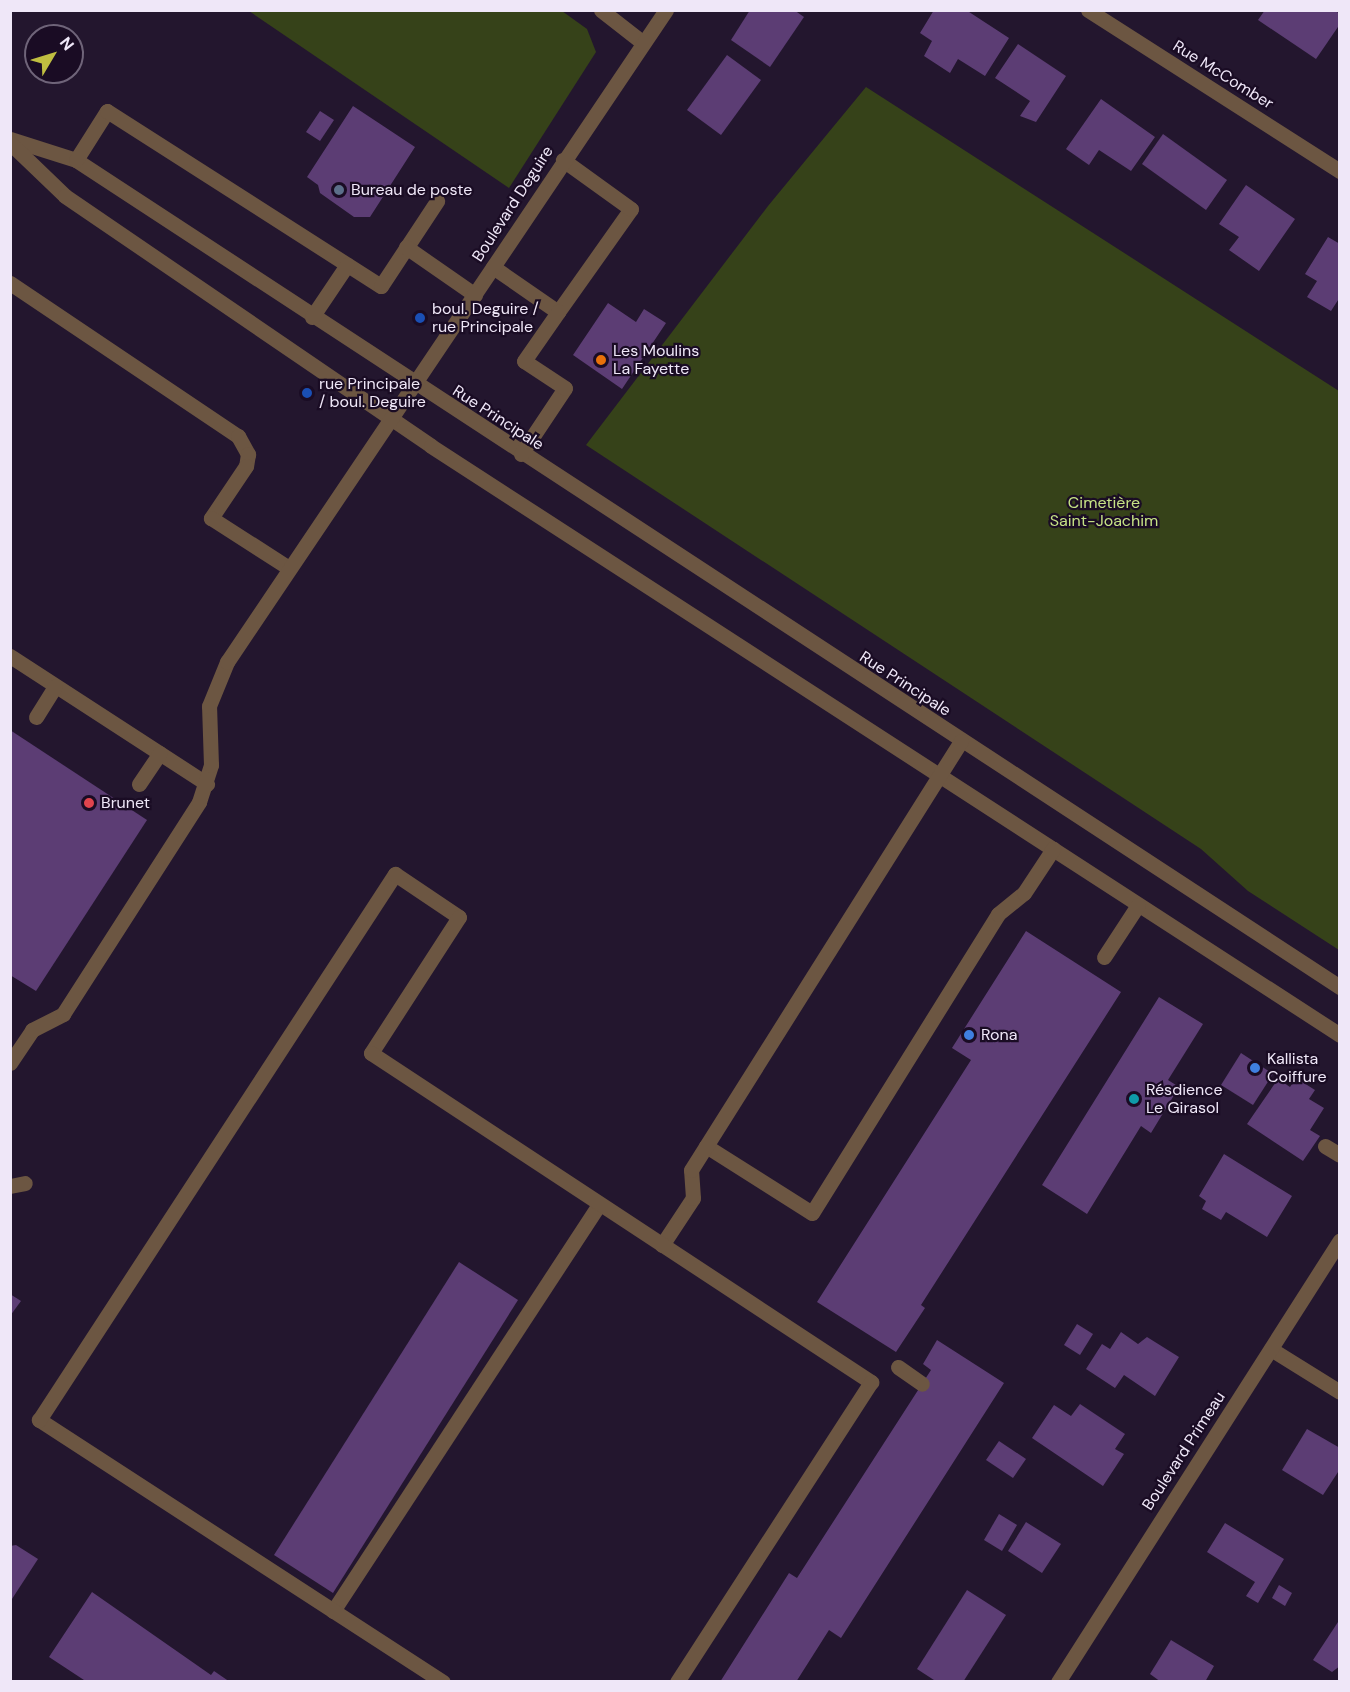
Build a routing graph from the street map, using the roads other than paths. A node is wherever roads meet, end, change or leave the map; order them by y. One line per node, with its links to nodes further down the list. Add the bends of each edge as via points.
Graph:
1 (601, 10): 4 (street)
2 (666, 10): 4 (street, Boulevard Deguire)
3 (1088, 10): 8 (street, Rue McComber)
4 (642, 42): 7 (street, Boulevard Deguire)
5 (10, 141): 6 (street, Rue Principale); 18 (street, Rue Principale, via 64,196)
6 (76, 160): 11 (street, via 107,111); 16 (street, Rue Principale)
7 (563, 160): 12 (street, Boulevard Deguire); 15 (street, via 631,209)
8 (1340, 171)
9 (437, 201): 10 (street)
10 (406, 247): 11 (street, via 381,286); 14 (street)
11 (347, 265): 16 (street)
12 (493, 267): 14 (street, Boulevard Deguire); 15 (street)
13 (10, 283): 20 (street, via 238,436 248,454 246,466 211,518)
14 (475, 295): 17 (street, Boulevard Deguire)
15 (558, 312): 19 (street, via 524,361 565,388)
16 (312, 317): 17 (street, Rue Principale)
17 (416, 386): 18 (street, Boulevard Deguire); 19 (street, Rue Principale)
18 (393, 421): 20 (street, Boulevard Deguire, via 371,444); 26 (street, Rue Principale)
19 (521, 454): 24 (street, Rue Principale)
20 (289, 568): 28 (street, Boulevard Deguire, via 214,687 207,725 211,765)
21 (10, 656): 22 (street)
22 (56, 686): 23 (street); 25 (street)
23 (36, 717)
24 (961, 741): 26 (street); 32 (street, Rue Principale)
25 (160, 753): 27 (street); 28 (street)
26 (939, 776): 29 (street, Rue Principale); 35 (street)
27 (139, 784)
28 (207, 784): 34 (street, via 63,1014 32,1030)
29 (1053, 849): 30 (street, Rue Principale); 35 (street, via 1024,893 998,914 812,1213)
30 (1138, 905): 31 (street); 33 (street, Rue Principale)
31 (1104, 957)
32 (1340, 987)
33 (1340, 1035)
34 (10, 1063)
35 (706, 1146): 40 (street, via 690,1170 693,1198)
36 (1325, 1146): 37 (street)
37 (1340, 1155)
38 (599, 1203): 40 (street); 45 (street); 45 (street, via 371,1053 459,917 395,874 39,1420)
39 (1340, 1240): 41 (street, Boulevard Primeau)
40 (662, 1245): 47 (street, via 871,1382)
41 (1271, 1349): 44 (street); 48 (street, Boulevard Primeau)
42 (898, 1368): 43 (street)
43 (922, 1384)
44 (1340, 1392)
45 (333, 1611): 46 (street)
46 (442, 1682)
47 (677, 1682)
48 (1058, 1682)

